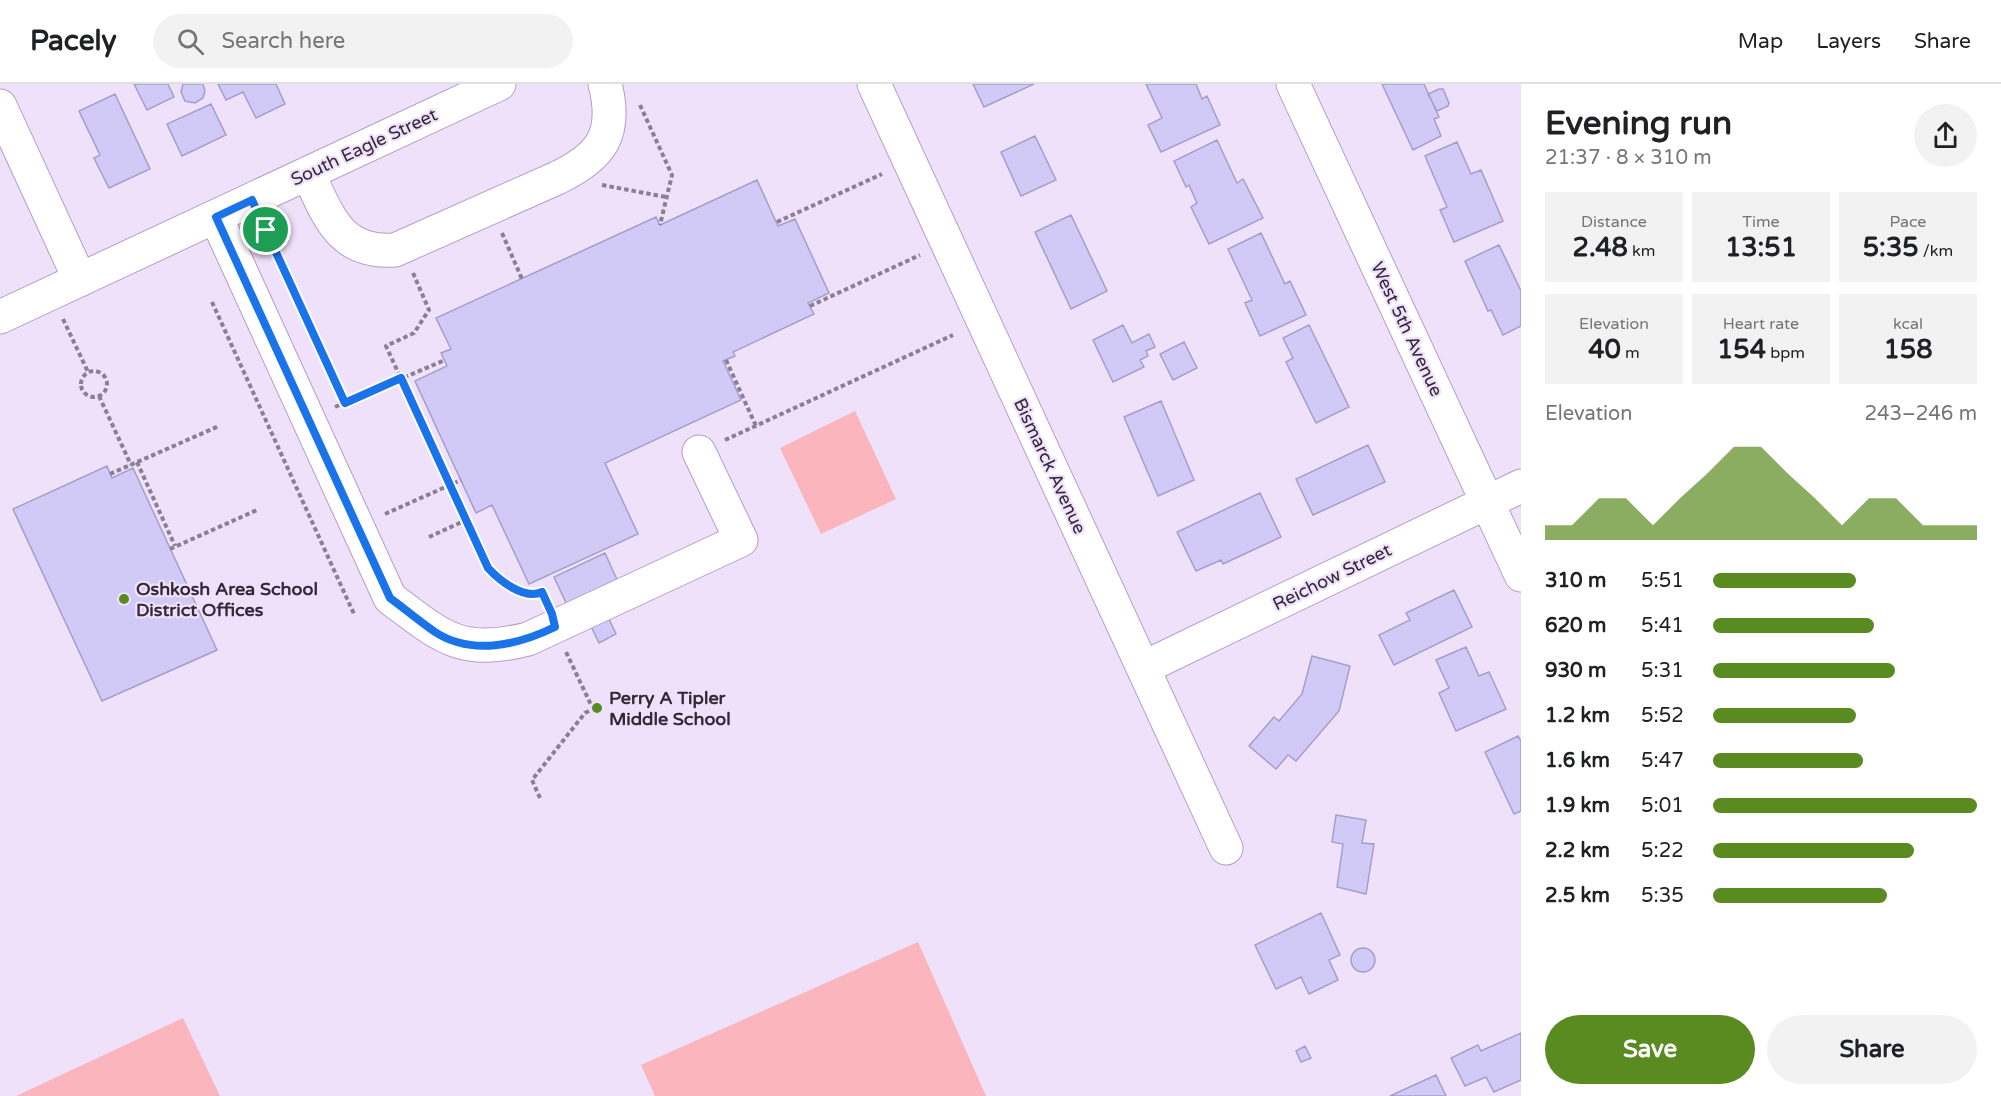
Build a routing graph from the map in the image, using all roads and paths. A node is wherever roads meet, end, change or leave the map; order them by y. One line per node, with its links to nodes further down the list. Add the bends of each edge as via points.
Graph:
1 (499, 84): 5 (street, South Eagle Street)
2 (605, 84): 9 (street, via 609,97 605,136 592,157 557,178 395,250 368,249 345,236 331,222)
3 (874, 84): 8 (street, Bismarck Avenue)
4 (1293, 84): 38 (street, West 5th Avenue)
5 (439, 97): 9 (street, South Eagle Street)
6 (639, 104): 11 (path, via 672,175)
7 (0, 106): 18 (street)
8 (910, 162): 14 (path); 16 (street, Bismarck Avenue)
9 (308, 173): 12 (street, South Eagle Street)
10 (596, 182): 11 (path, via 605,187)
11 (666, 197): 15 (path)
12 (252, 200): 13 (street, South Eagle Street); 27 (path)
13 (216, 217): 18 (street, South Eagle Street); 28 (street)
14 (777, 222)
15 (660, 225)
16 (947, 242): 20 (path); 46 (street, Bismarck Avenue)
17 (412, 271): 25 (path, via 429,310 414,333 386,346)
18 (80, 280): 21 (street, South Eagle Street)
19 (212, 302): 44 (path)
20 (810, 306)
21 (0, 317)
22 (953, 335): 30 (path)
23 (445, 360): 25 (path)
24 (726, 360): 30 (path)
25 (401, 378): 27 (path); 36 (path)
26 (99, 396): 26 (path, via 86,395 81,388 88,372 96,371 106,379 107,387); 33 (path)
27 (345, 403): 28 (path)
28 (308, 419): 41 (street)
29 (219, 426): 32 (path)
30 (756, 426): 31 (path)
31 (699, 452): 45 (street, via 741,540)
32 (137, 462): 33 (path); 39 (path, via 173,548)
33 (131, 465): 34 (path)
34 (110, 474)
35 (461, 480): 36 (path)
36 (450, 485): 40 (path); 41 (path)
37 (1521, 486): 38 (street, Reichow Street)
38 (1488, 502): 43 (street, West 5th Avenue); 46 (street, Reichow Street)
39 (257, 510)
40 (466, 520): 42 (path); 45 (path, via 488,568 520,591 537,595 542,592)
41 (358, 527): 45 (street, via 390,598 436,633 456,642 488,646 528,639)
42 (429, 537)
43 (1521, 575)
44 (354, 614)
45 (555, 627): 47 (path, via 593,709 585,713 532,780)
46 (1143, 668): 48 (street, Bismarck Avenue)
47 (540, 798)
48 (1226, 848)

